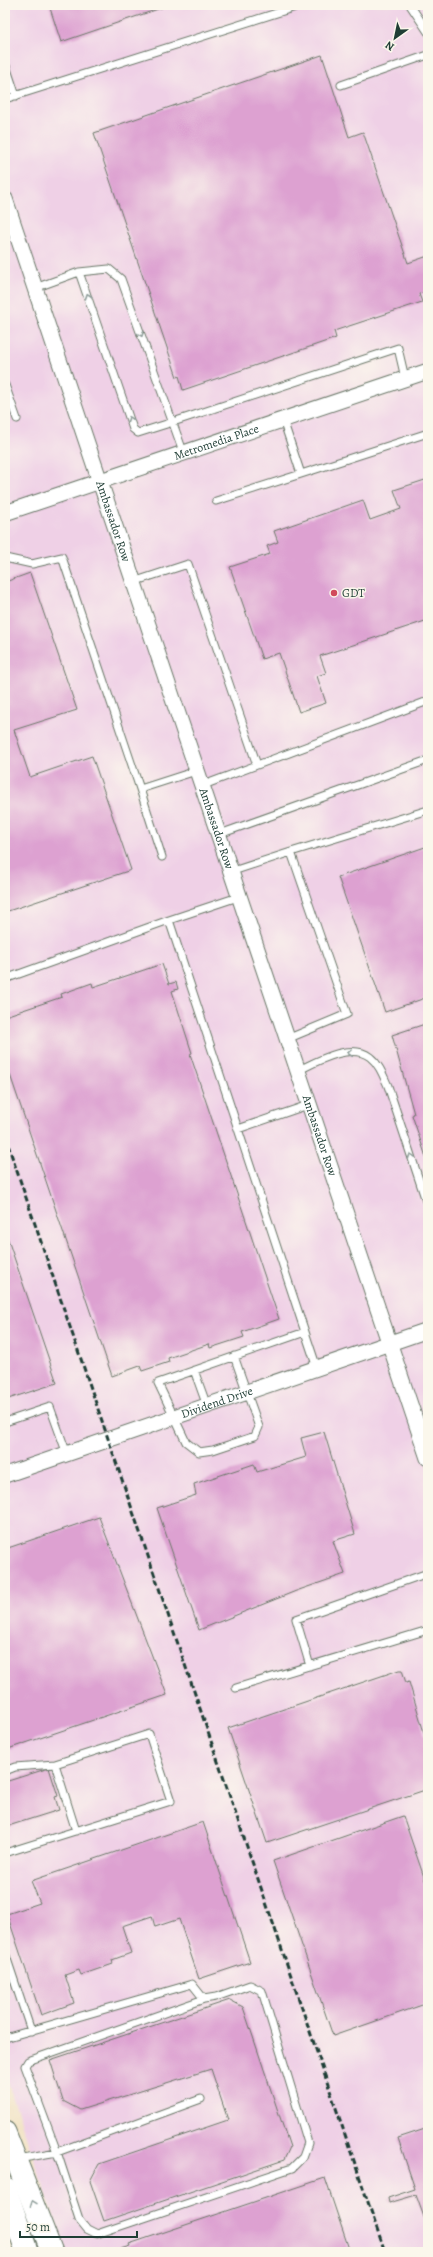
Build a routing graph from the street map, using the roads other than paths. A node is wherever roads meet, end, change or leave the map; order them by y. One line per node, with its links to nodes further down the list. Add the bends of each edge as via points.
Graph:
1 (302, 5): 7 (lane)
2 (410, 5): 3 (lane)
3 (428, 32)
4 (428, 55): 6 (lane)
5 (5, 63): 7 (lane)
6 (341, 85)
7 (16, 96): 8 (lane)
8 (5, 99)
9 (5, 199): 10 (street, Ambassador Row)
10 (10, 230): 12 (street, Ambassador Row)
11 (79, 272): 12 (lane); 18 (lane, one-way to 18, via 109,269 121,279); 18 (lane, one-way to 11, via 138,433 133,429)
12 (35, 288): 22 (street, Ambassador Row)
13 (428, 371): 14 (street, Metromedia Place)
14 (405, 378): 17 (street, Metromedia Place); 18 (lane, via 398,348)
15 (5, 385): 16 (lane)
16 (17, 419)
17 (283, 420): 20 (street, Metromedia Place); 21 (lane)
18 (172, 422): 20 (lane)
19 (428, 433): 21 (lane)
20 (184, 454): 22 (street, Metromedia Place)
21 (300, 474): 23 (lane)
22 (100, 482): 24 (street, Metromedia Place); 26 (street, Ambassador Row)
23 (216, 502)
24 (5, 513)
25 (5, 558): 32 (lane, via 32,564 62,557)
26 (133, 582): 29 (lane, via 188,564); 30 (street, Ambassador Row)
27 (428, 701): 29 (lane)
28 (428, 760): 34 (lane)
29 (257, 765): 31 (lane)
30 (196, 770): 31 (street, Ambassador Row); 32 (lane)
31 (201, 786): 34 (street, Ambassador Row)
32 (140, 789): 36 (lane)
33 (428, 810): 35 (lane)
34 (217, 835): 37 (street, Ambassador Row)
35 (291, 852): 37 (lane); 41 (lane, via 347,1014)
36 (162, 857)
37 (230, 872): 38 (street, Ambassador Row)
38 (238, 897): 39 (lane); 41 (street, Ambassador Row)
39 (169, 920): 40 (lane); 44 (lane)
40 (5, 979)
41 (286, 1039): 42 (street, Ambassador Row)
42 (297, 1071): 43 (street, Ambassador Row); 45 (lane, one-way to 42, via 388,1086 380,1068 369,1056 352,1051 330,1056)
43 (308, 1105): 44 (lane); 48 (street, Ambassador Row)
44 (238, 1129): 47 (lane)
45 (428, 1207)
46 (428, 1330): 48 (street, Dividend Drive)
47 (305, 1332): 49 (lane); 50 (lane)
48 (389, 1343): 50 (street, Dividend Drive); 57 (street, Ambassador Row)
49 (234, 1356): 51 (lane); 52 (lane)
50 (316, 1368): 52 (street, Dividend Drive)
51 (194, 1370): 53 (lane); 54 (lane, via 158,1383)
52 (248, 1392): 53 (street, Dividend Drive); 54 (lane, via 259,1427 255,1436 199,1452 186,1442)
53 (207, 1406): 54 (street, Dividend Drive)
54 (175, 1417): 56 (street, Dividend Drive)
55 (5, 1422): 56 (lane, via 50,1407)
56 (67, 1454): 58 (street, Dividend Drive)
57 (428, 1458)
58 (5, 1475)
59 (428, 1573): 61 (lane, via 296,1619)
60 (428, 1630): 61 (lane)
61 (310, 1666): 62 (lane)
62 (236, 1688)
63 (55, 1764): 64 (lane); 65 (lane); 65 (lane, via 149,1734 171,1801)
64 (5, 1770)
65 (76, 1831): 66 (lane)
66 (5, 1853)
67 (5, 1953): 69 (lane)
68 (204, 1999): 69 (lane, via 192,1984); 73 (lane, via 28,2061 25,2066); 73 (lane, via 250,1985 262,1991 306,2130 308,2143 303,2157 292,2168 97,2234 87,2229 79,2219)
69 (31, 2031): 70 (lane)
70 (5, 2038)
71 (201, 2099): 73 (lane)
72 (5, 2132): 74 (main road)
73 (57, 2152): 74 (lane)
74 (16, 2159): 77 (main road, one-way to 74)
75 (5, 2188): 76 (highway)
76 (27, 2252)
77 (52, 2252)

